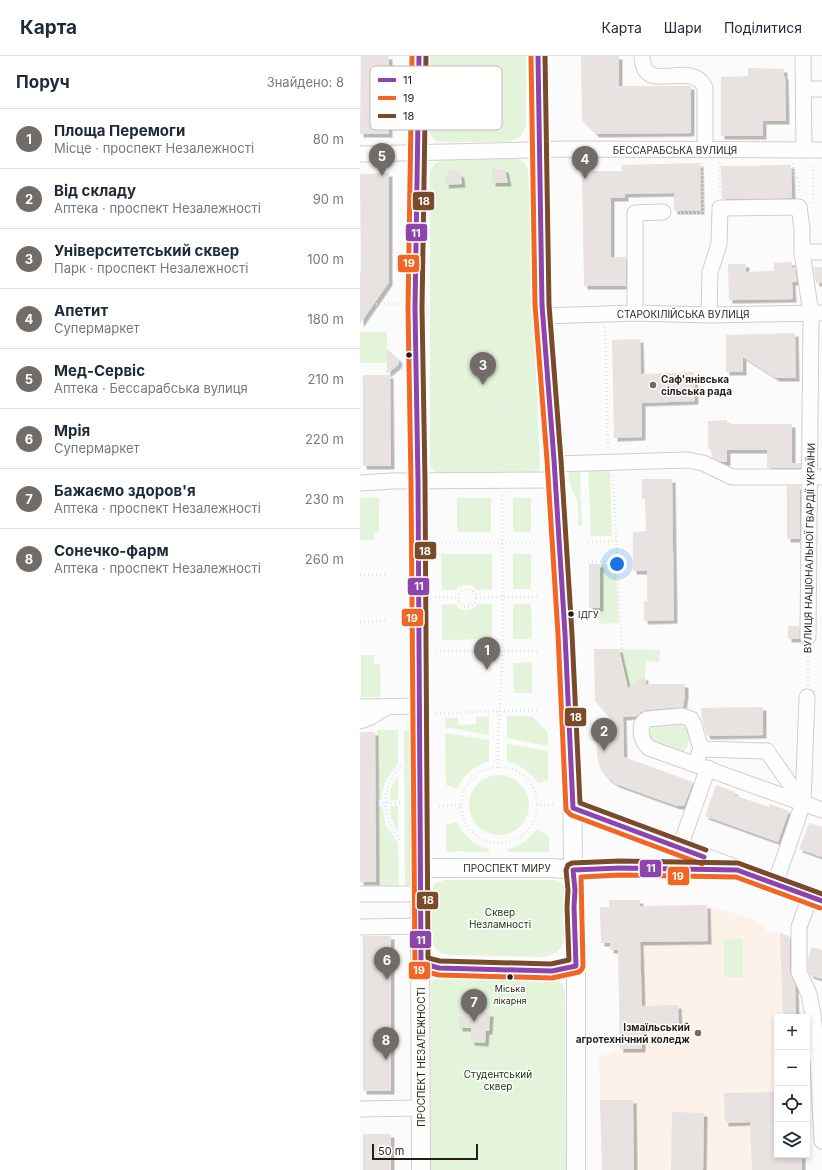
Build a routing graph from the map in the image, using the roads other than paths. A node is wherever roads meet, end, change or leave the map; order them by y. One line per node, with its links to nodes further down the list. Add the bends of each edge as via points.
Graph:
1 (419, 56): 5 (main road, ПРОСПЕКТ НЕЗАЛЕЖНОСТІ)
2 (538, 56): 9 (main road)
3 (642, 56): 13 (street, via 643,68 648,74 693,76 703,83)
4 (803, 56): 6 (street)
5 (419, 66)
6 (803, 89): 7 (street); 11 (street)
7 (822, 89)
8 (418, 130): 10 (main road, ПРОСПЕКТ НЕЗАЛЕЖНОСТІ)
9 (539, 150): 10 (street, БЕССАРАБСЬКА ВУЛИЦЯ); 13 (street, БЕССАРАБСЬКА ВУЛИЦЯ); 20 (main road)
10 (418, 152): 12 (street, БЕССАРАБСЬКА ВУЛИЦЯ); 23 (main road, ПРОСПЕКТ НЕЗАЛЕЖНОСТІ, via 415,308)
11 (813, 152): 13 (street, БЕССАРАБСЬКА ВУЛИЦЯ)
12 (360, 154)
13 (704, 156)
14 (664, 212): 17 (street, via 635,213)
15 (802, 252): 16 (street); 18 (street, ВУЛИЦЯ НАЦІОНАЛЬНОЇ ГВАРДІЇ УКРАЇНИ); 19 (street, ВУЛИЦЯ НАЦІОНАЛЬНОЇ ГВАРДІЇ УКРАЇНИ, via 799,207 720,210 719,244 710,272)
16 (822, 252)
17 (635, 313): 19 (street, СТАРОКІЛІЙСЬКА ВУЛИЦЯ); 20 (street, СТАРОКІЛІЙСЬКА ВУЛИЦЯ)
18 (817, 313): 19 (street, СТАРОКІЛІЙСЬКА ВУЛИЦЯ); 22 (street, ВУЛИЦЯ НАЦІОНАЛЬНОЇ ГВАРДІЇ УКРАЇНИ)
19 (709, 315)
20 (543, 316): 21 (main road)
21 (555, 472): 22 (street, via 688,460 703,463 732,477); 23 (street); 34 (main road)
22 (816, 477): 25 (street, ВУЛИЦЯ НАЦІОНАЛЬНОЇ ГВАРДІЇ УКРАЇНИ)
23 (418, 481): 24 (street); 28 (main road, ПРОСПЕКТ НЕЗАЛЕЖНОСТІ)
24 (360, 483)
25 (808, 637)
26 (807, 696): 33 (street)
27 (388, 706): 28 (street); 29 (street); 30 (street)
28 (420, 706): 37 (main road, ПРОСПЕКТ НЕЗАЛЕЖНОСТІ)
29 (360, 707)
30 (360, 721)
31 (701, 749): 32 (street); 32 (street, via 690,719 682,716 647,719 641,725 642,740 648,748); 33 (street, via 767,751)
32 (702, 766): 33 (street); 36 (street)
33 (803, 803): 35 (street); 40 (street)
34 (573, 808): 36 (main road, ПРОСПЕКТ МИРУ); 38 (main road)
35 (822, 810)
36 (680, 847): 39 (main road, ПРОСПЕКТ МИРУ)
37 (420, 868): 38 (main road, ПРОСПЕКТ МИРУ); 42 (main road, ПРОСПЕКТ НЕЗАЛЕЖНОСТІ)
38 (573, 870): 39 (main road, ПРОСПЕКТ МИРУ); 47 (main road)
39 (737, 870): 40 (main road, ПРОСПЕКТ МИРУ)
40 (775, 884): 43 (main road, ПРОСПЕКТ МИРУ)
41 (360, 894): 42 (street)
42 (425, 897): 44 (main road, ПРОСПЕКТ НЕЗАЛЕЖНОСТІ)
43 (816, 899): 48 (street, via 799,927 799,972)
44 (420, 926): 45 (street); 46 (main road, ПРОСПЕКТ НЕЗАЛЕЖНОСТІ)
45 (360, 927)
46 (421, 963): 47 (main road, via 439,968 552,971); 50 (main road, ПРОСПЕКТ НЕЗАЛЕЖНОСТІ)
47 (576, 966): 53 (main road)
48 (815, 994): 51 (street, via 813,1015)
49 (360, 1108): 50 (street)
50 (421, 1108): 52 (main road, ПРОСПЕКТ НЕЗАЛЕЖНОСТІ)
51 (822, 1141)
52 (421, 1170)
53 (576, 1170)

